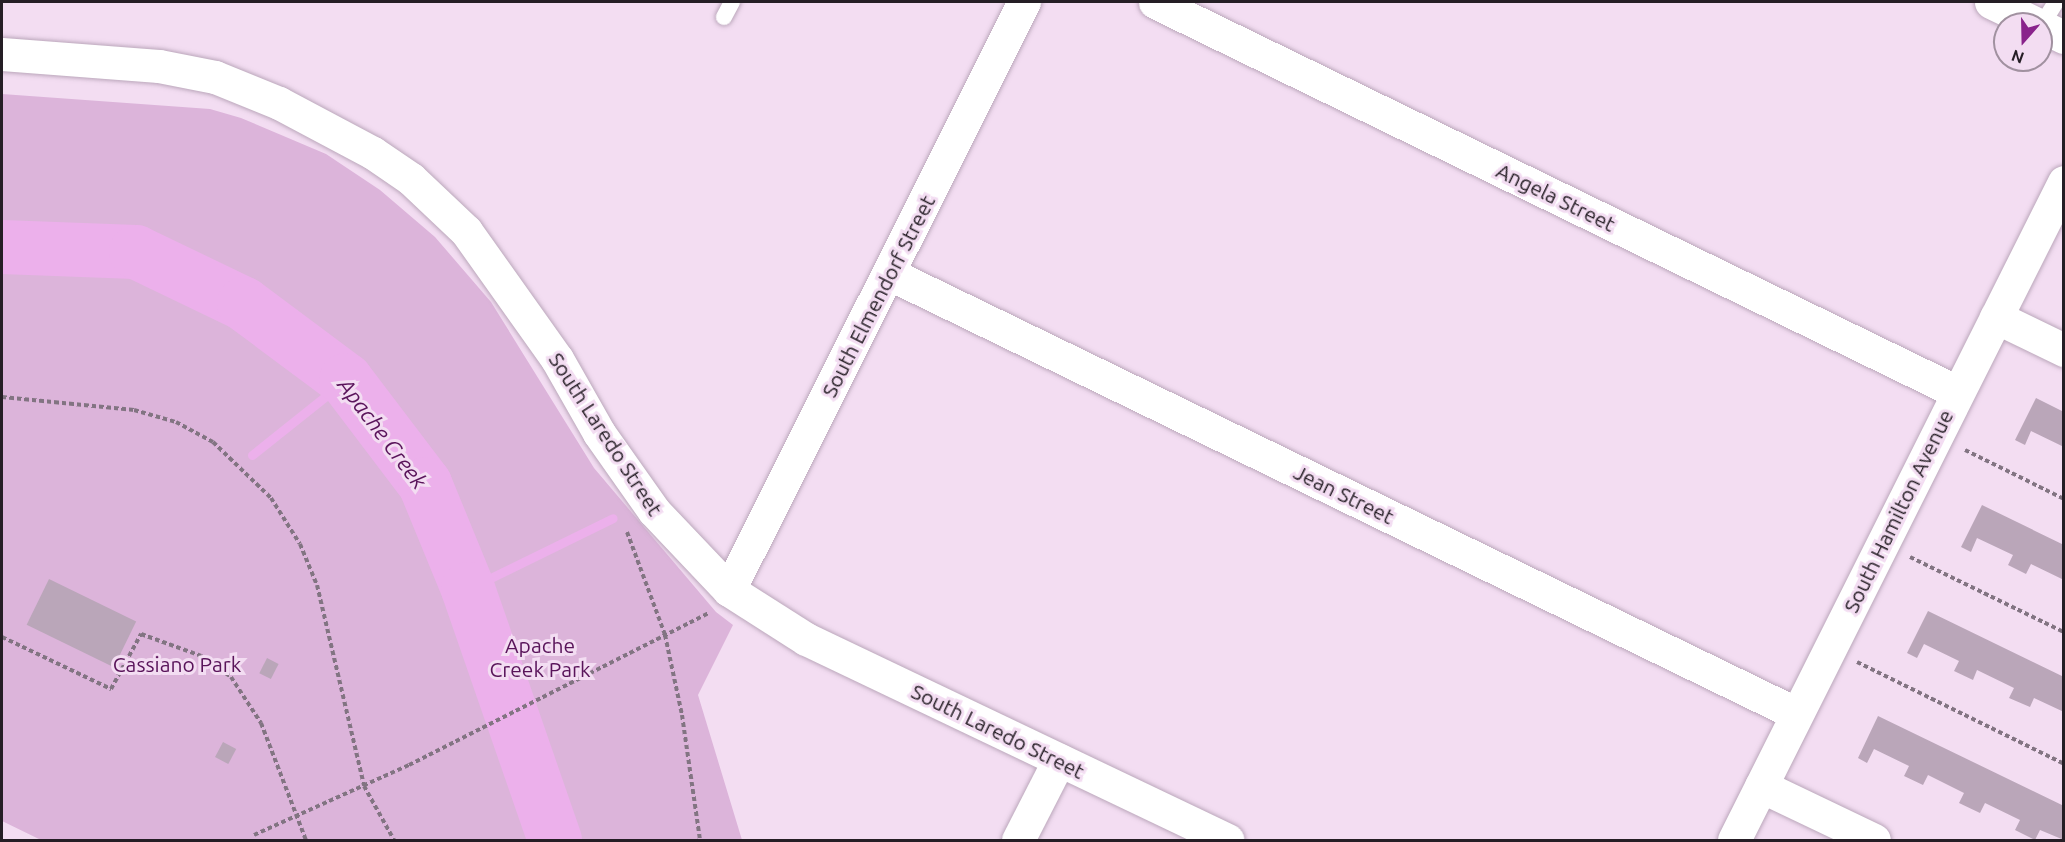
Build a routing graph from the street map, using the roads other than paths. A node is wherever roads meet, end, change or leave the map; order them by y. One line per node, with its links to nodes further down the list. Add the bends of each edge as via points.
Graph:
1 (732, 2): 6 (lane)
2 (1024, 2): 9 (street, South Elmendorf Street)
3 (1155, 2): 12 (street, Angela Street)
4 (1991, 2): 5 (street)
5 (2012, 12)
6 (724, 17)
7 (2, 54): 13 (street, South Laredo Street, via 159,66 215,77 279,103 372,153 411,179 466,231 557,359 599,433 654,512 708,573)
8 (2064, 182): 10 (street, South Hamilton Avenue)
9 (891, 274): 13 (street, South Elmendorf Street); 14 (street, Jean Street)
10 (1996, 317): 11 (street); 12 (street, South Hamilton Avenue)
11 (2064, 350)
12 (1957, 392): 14 (street, South Hamilton Avenue)
13 (719, 601): 15 (street, South Laredo Street)
14 (1797, 714): 16 (street, South Hamilton Avenue)
15 (1059, 760): 17 (street); 18 (street, South Laredo Street)
16 (1761, 786): 19 (street, South Hamilton Avenue); 20 (street)
17 (1018, 840)
18 (1228, 840)
19 (1734, 840)
20 (1874, 840)

